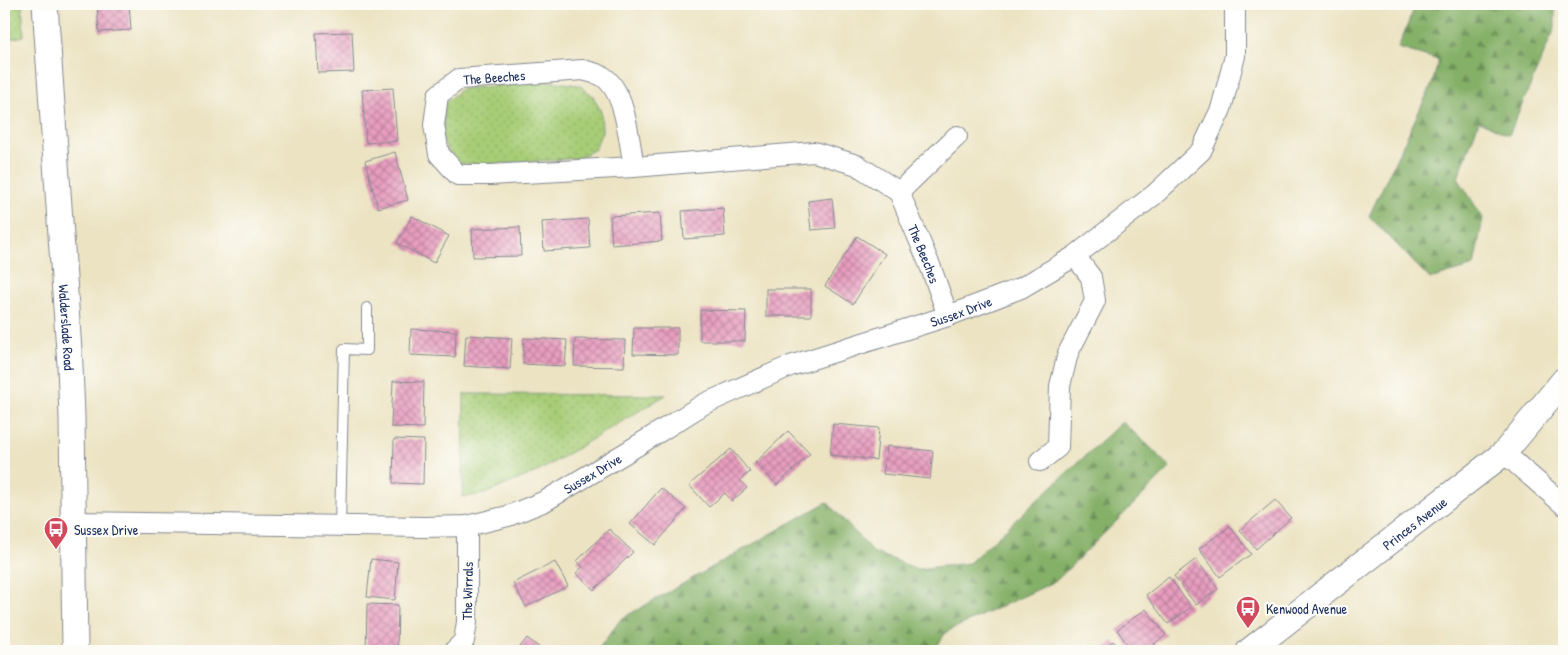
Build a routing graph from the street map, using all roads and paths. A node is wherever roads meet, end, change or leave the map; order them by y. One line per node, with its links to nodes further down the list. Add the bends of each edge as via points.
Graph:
1 (45, 4): 13 (street, Walderslade Road, via 70,365)
2 (1235, 4): 6 (street, Sussex Drive, via 1235,56 1221,109 1201,151 1154,195)
3 (958, 136): 5 (street)
4 (634, 167): 4 (street, The Beeches, via 624,113 613,87 602,76 583,70 459,79 438,95 434,125 439,154 458,175); 5 (street, The Beeches, via 814,152 857,165)
5 (899, 192): 8 (street, The Beeches)
6 (1075, 256): 8 (street, Sussex Drive, via 1021,288); 11 (street, via 1091,277 1095,301 1068,353 1060,386 1058,447)
7 (367, 308): 14 (lane, via 367,350 344,349)
8 (948, 316): 15 (street, Sussex Drive, via 790,366 704,404 544,500 508,516)
9 (1564, 380): 10 (street, Princes Avenue)
10 (1504, 453): 12 (street); 18 (street, Princes Avenue)
11 (1040, 461)
12 (1564, 505)
13 (73, 522): 14 (street, Sussex Drive); 16 (street, Walderslade Road)
14 (340, 526): 15 (street, Sussex Drive)
15 (467, 526): 17 (street, The Wirrals, via 467,622 464,640)
16 (75, 651)
17 (454, 651)
18 (1249, 651)

